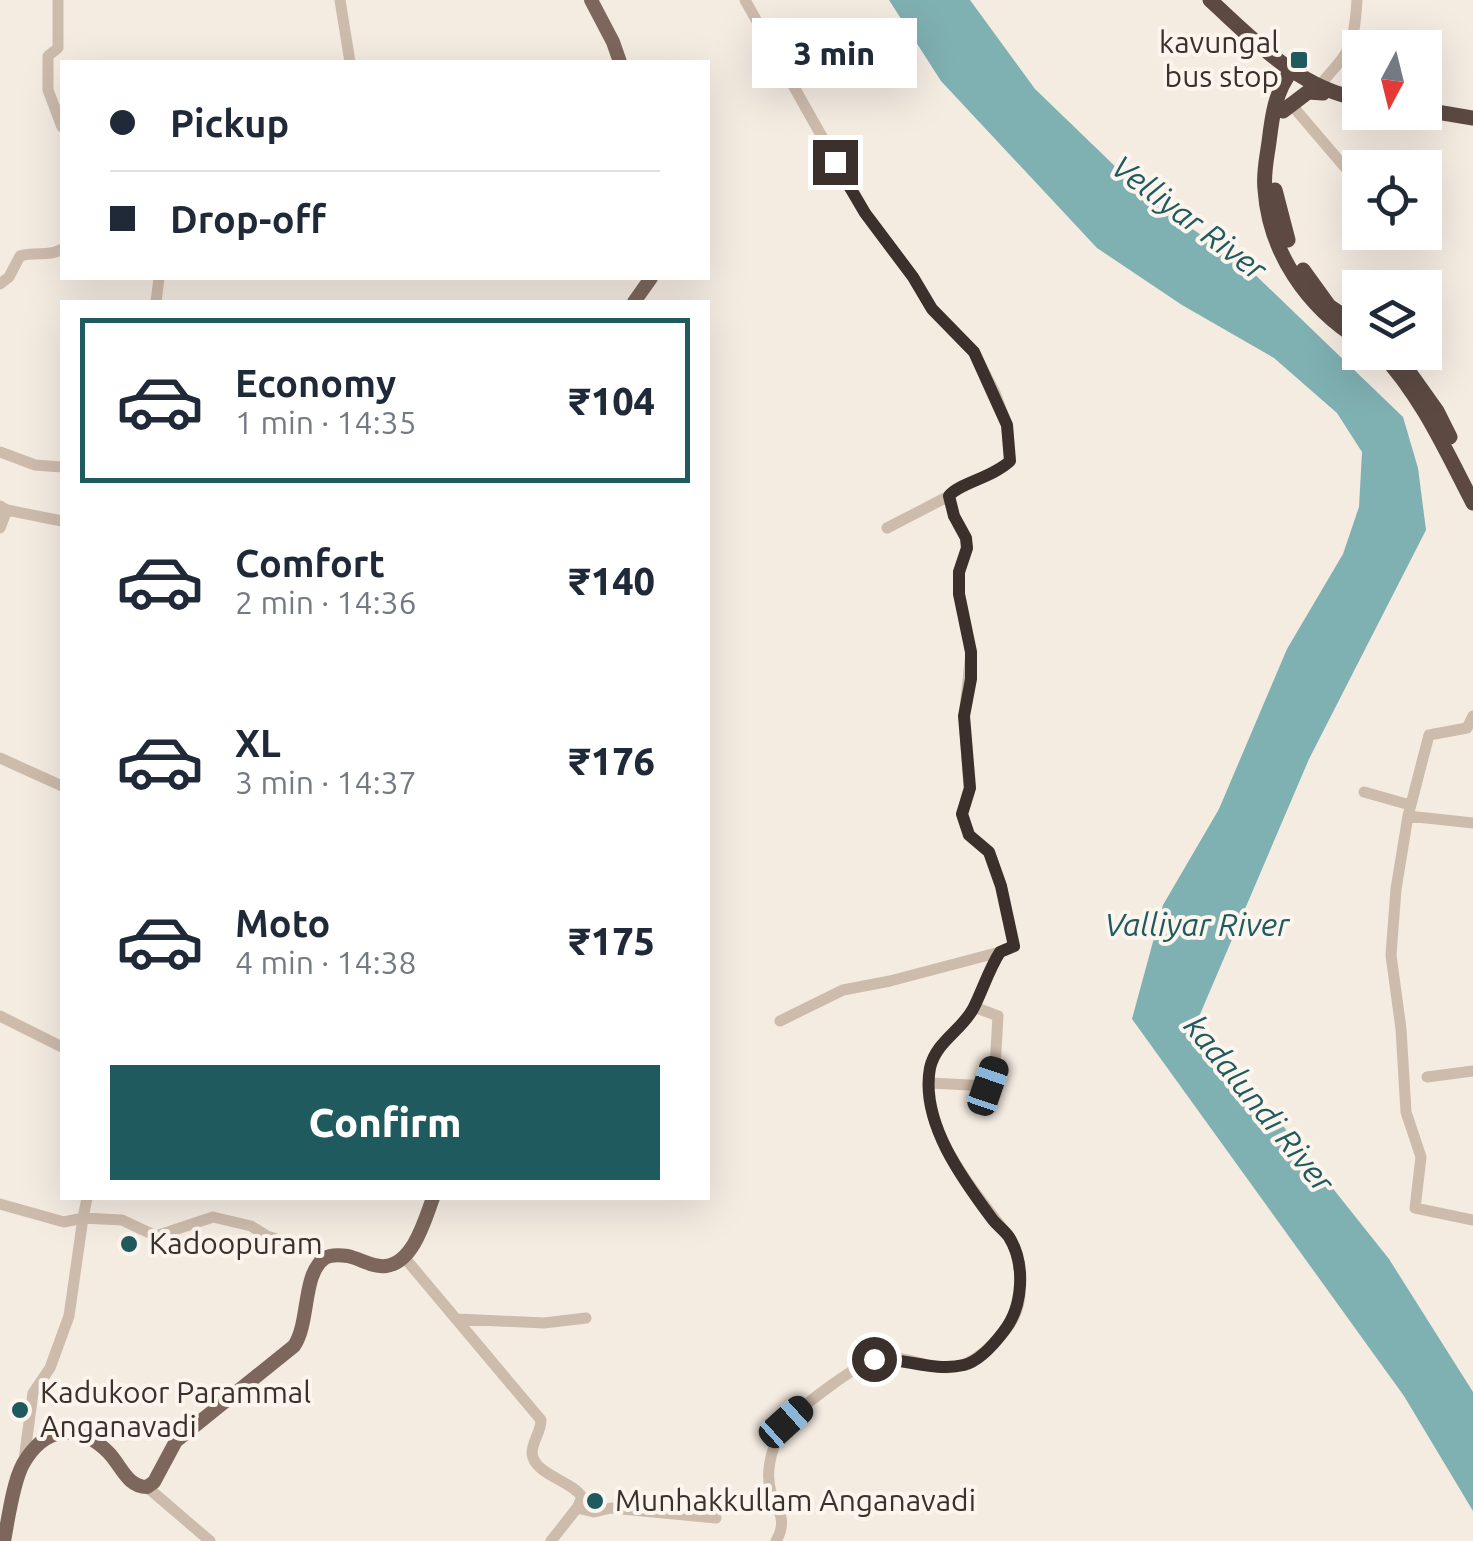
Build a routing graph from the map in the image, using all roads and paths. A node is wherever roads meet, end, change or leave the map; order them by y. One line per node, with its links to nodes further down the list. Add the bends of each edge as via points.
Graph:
1 (58, 0): 16 (street, via 58,48 48,56 46,77)
2 (340, 0): 8 (street)
3 (591, 0): 9 (main road)
4 (745, 0): 27 (street, via 865,213 932,309 974,352 995,394 1010,461)
5 (1210, 0): 7 (highway)
6 (1357, 0): 11 (street, via 1354,40)
7 (1271, 55): 10 (highway); 13 (highway)
8 (350, 60)
9 (619, 60)
10 (1296, 73): 11 (highway); 13 (highway)
11 (1325, 90): 12 (highway); 13 (highway)
12 (1342, 94)
13 (1282, 108): 17 (street); 20 (highway, via 1279,213 1308,279); 21 (highway, via 1264,186 1268,215 1299,285)
14 (1442, 113): 15 (highway)
15 (1473, 118)
16 (60, 122)
17 (1342, 167)
18 (60, 250): 19 (street, via 20,256)
19 (0, 284)
20 (1342, 315)
21 (1342, 327)
22 (1397, 370): 28 (highway)
23 (1408, 370): 26 (highway)
24 (0, 452): 25 (street, via 34,466)
25 (60, 467)
26 (1473, 482)
27 (949, 496): 32 (street); 39 (street, via 967,548 959,572 971,652 964,716 970,788 962,814 969,835 989,852 1001,886 1014,946)
28 (1473, 503)
29 (4, 508): 30 (street); 31 (street)
30 (60, 522)
31 (0, 528)
32 (887, 528)
33 (1473, 716): 37 (street, via 1467,728 1428,735)
34 (0, 758): 35 (street)
35 (60, 785)
36 (1364, 792): 37 (street)
37 (1409, 810): 38 (street); 51 (street, via 1391,955 1406,1112 1421,1157 1414,1208)
38 (1473, 823)
39 (1000, 952): 40 (street); 42 (street, via 843,990)
40 (974, 1007): 46 (street, via 940,1048); 46 (street, via 998,1016 988,1086)
41 (0, 1016): 43 (street)
42 (780, 1021)
43 (60, 1046)
44 (1473, 1071): 45 (street)
45 (1426, 1077)
46 (931, 1083): 63 (street, via 934,1121 949,1151 1010,1238 1020,1292 1015,1316 970,1364 942,1368 874,1359 786,1422 768,1474 783,1520)
47 (88, 1200): 50 (street)
48 (433, 1200): 52 (main road)
49 (0, 1204): 50 (street, via 64,1222)
50 (83, 1218): 53 (street, via 122,1220 156,1236 213,1218 316,1251); 56 (street, via 69,1316 50,1368 32,1393)
51 (1473, 1220)
52 (404, 1258): 53 (main road, via 385,1266 349,1256); 55 (street)
53 (322, 1260): 57 (main road, via 294,1346 176,1441)
54 (586, 1318): 55 (street, via 544,1324)
55 (458, 1319): 58 (street, via 541,1420 535,1460 577,1489)
56 (23, 1464): 57 (main road, via 51,1436 73,1432 106,1450 133,1484); 60 (main road)
57 (147, 1487): 61 (street)
58 (578, 1508): 59 (street); 62 (street)
59 (716, 1518)
60 (4, 1541)
61 (210, 1541)
62 (551, 1541)
63 (776, 1541)

